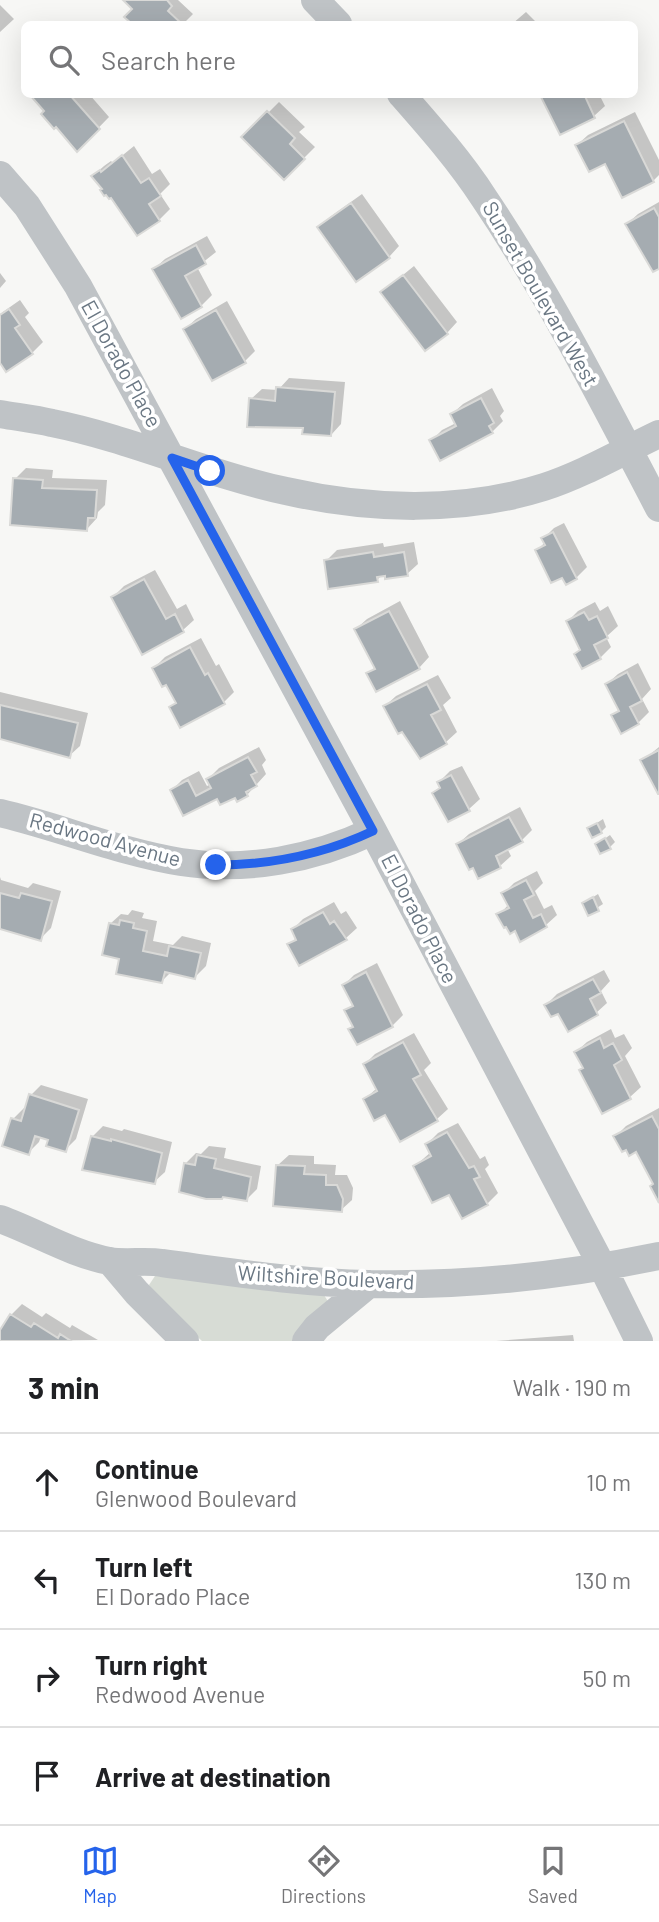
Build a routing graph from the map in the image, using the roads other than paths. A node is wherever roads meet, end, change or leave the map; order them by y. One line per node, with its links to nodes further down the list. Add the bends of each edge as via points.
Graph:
1 (315, 0): 2 (street)
2 (335, 21)
3 (404, 98): 7 (street, Sunset Boulevard West, via 483,196)
4 (0, 175): 8 (street, El Dorado Place, via 27,206 78,286)
5 (0, 414): 8 (street, via 54,423)
6 (659, 434): 7 (street)
7 (628, 449): 8 (street, via 541,488 478,500 404,505 335,501 285,491); 9 (street, Sunset Boulevard West)
8 (172, 458): 11 (street, El Dorado Place)
9 (659, 508)
10 (0, 813): 11 (street, Redwood Avenue, via 147,855 216,865 287,859 348,843)
11 (373, 831): 15 (street, El Dorado Place)
12 (0, 1219): 14 (street, Wiltshire Boulevard)
13 (659, 1256): 15 (street, Wiltshire Boulevard)
14 (110, 1261): 16 (street, Wiltshire Boulevard, via 154,1261 279,1278); 17 (street)
15 (603, 1268): 16 (street, Wiltshire Boulevard, via 489,1282); 19 (street, El Dorado Place)
16 (369, 1284): 18 (street)
17 (185, 1341)
18 (306, 1341)
19 (639, 1341)

